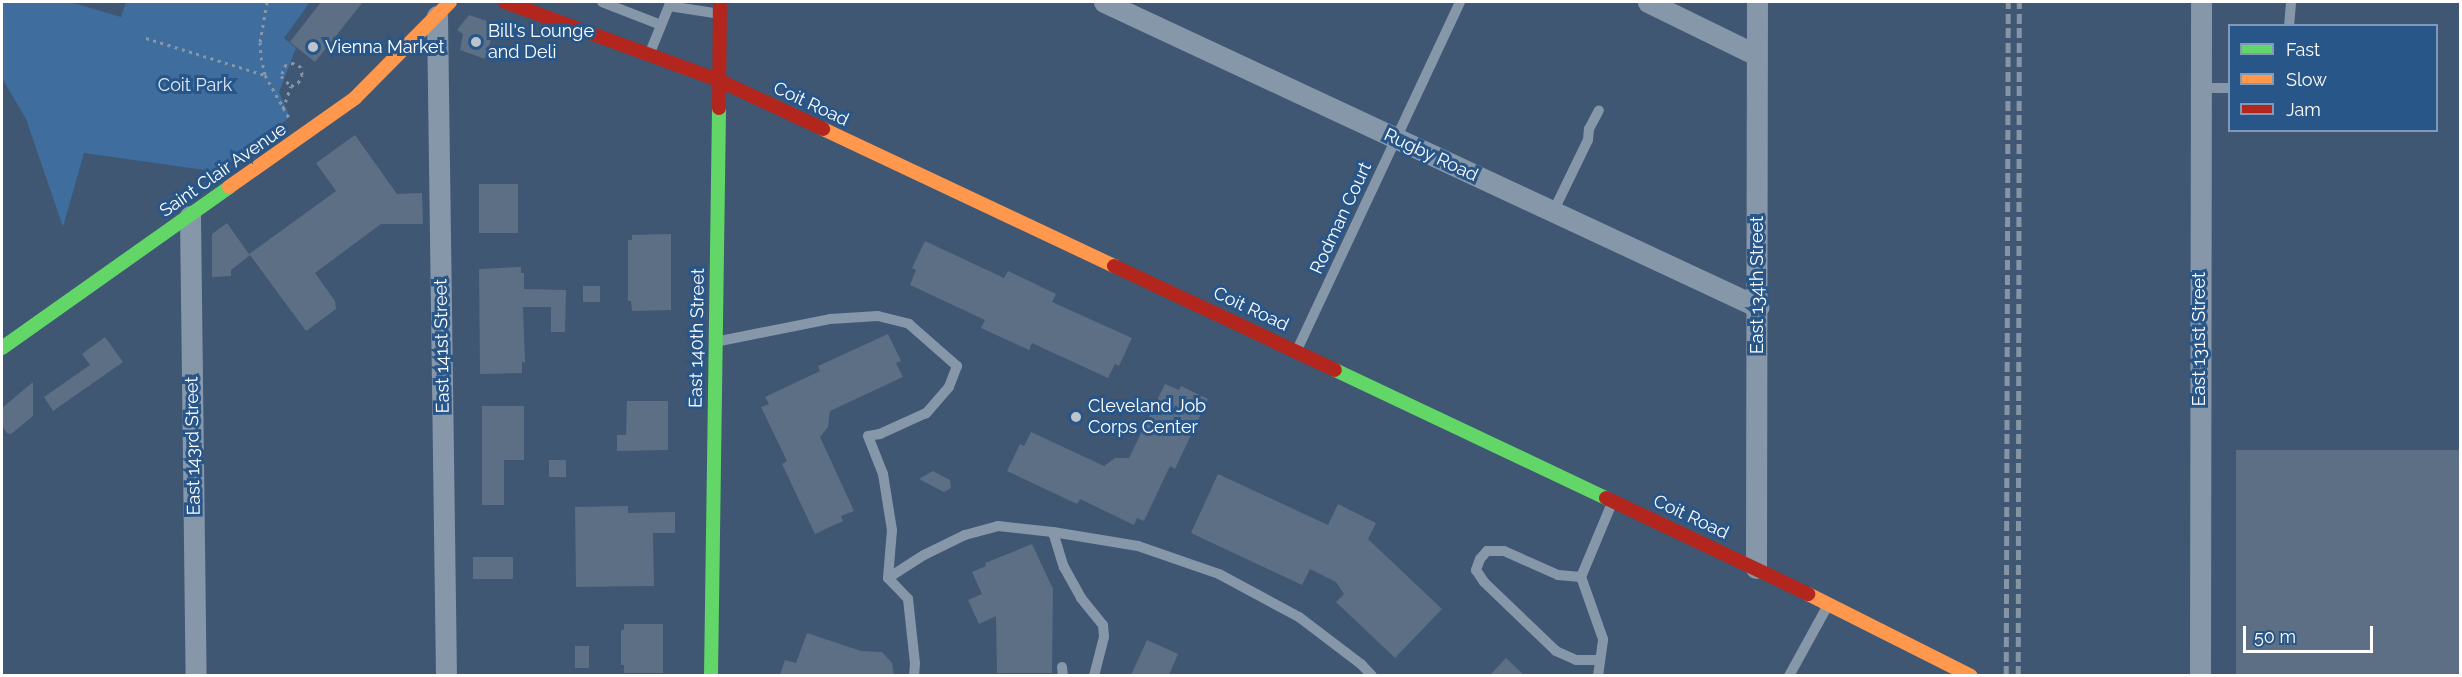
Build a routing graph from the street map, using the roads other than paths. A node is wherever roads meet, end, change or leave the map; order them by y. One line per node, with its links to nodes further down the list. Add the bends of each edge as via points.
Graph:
1 (505, 2): 15 (street, Coit Road)
2 (602, 2): 13 (lane)
3 (1104, 2): 20 (street, Rugby Road)
4 (1460, 2): 20 (lane, Rodman Court)
5 (1648, 2): 14 (street)
6 (1757, 2): 14 (street, East 134th Street)
7 (2201, 2): 17 (street, East 131st Street)
8 (2291, 2): 12 (lane)
9 (669, 4): 10 (lane); 13 (lane)
10 (720, 8): 16 (street, East 140th Street)
11 (443, 9): 22 (street, Saint Clair Avenue, via 355,98); 35 (street, East 141st Street)
12 (2289, 24)
13 (661, 25): 15 (lane)
14 (1756, 54): 23 (street, East 134th Street)
15 (649, 55): 16 (street, Coit Road)
16 (718, 80): 24 (street, East 140th Street); 26 (street, Coit Road)
17 (2200, 88): 18 (lane); 43 (street, East 131st Street)
18 (2228, 88)
19 (1599, 110): 21 (lane)
20 (1396, 139): 21 (street, Rugby Road); 26 (lane, Rodman Court)
21 (1553, 212): 23 (street, Rugby Road)
22 (190, 216): 25 (street, Saint Clair Avenue); 34 (street, East 143rd Street)
23 (1758, 307): 29 (street, East 134th Street)
24 (715, 342): 31 (lane, via 830,319 878,315 909,324 957,366 949,387 926,413 868,436 883,474 892,530); 36 (street, East 140th Street)
25 (2, 348)
26 (1297, 350): 27 (street, Coit Road)
27 (1613, 500): 29 (street, Coit Road); 30 (lane)
28 (1053, 532): 31 (lane, via 998,526 964,535); 38 (lane, via 1064,567 1102,625 1104,637); 39 (lane, via 1138,546 1219,574 1299,617)
29 (1756, 568): 32 (street, Coit Road)
30 (1581, 577): 33 (lane, via 1603,639); 33 (lane, via 1558,574 1504,551 1487,551 1476,570 1556,651 1568,658)
31 (888, 578): 37 (lane, via 908,599)
32 (1829, 604): 41 (lane); 42 (street, Coit Road)
33 (1600, 660): 40 (lane)
34 (195, 675)
35 (446, 675)
36 (711, 675)
37 (914, 675)
38 (1094, 675)
39 (1372, 675)
40 (1598, 675)
41 (1788, 675)
42 (1971, 675)
43 (2200, 675)

